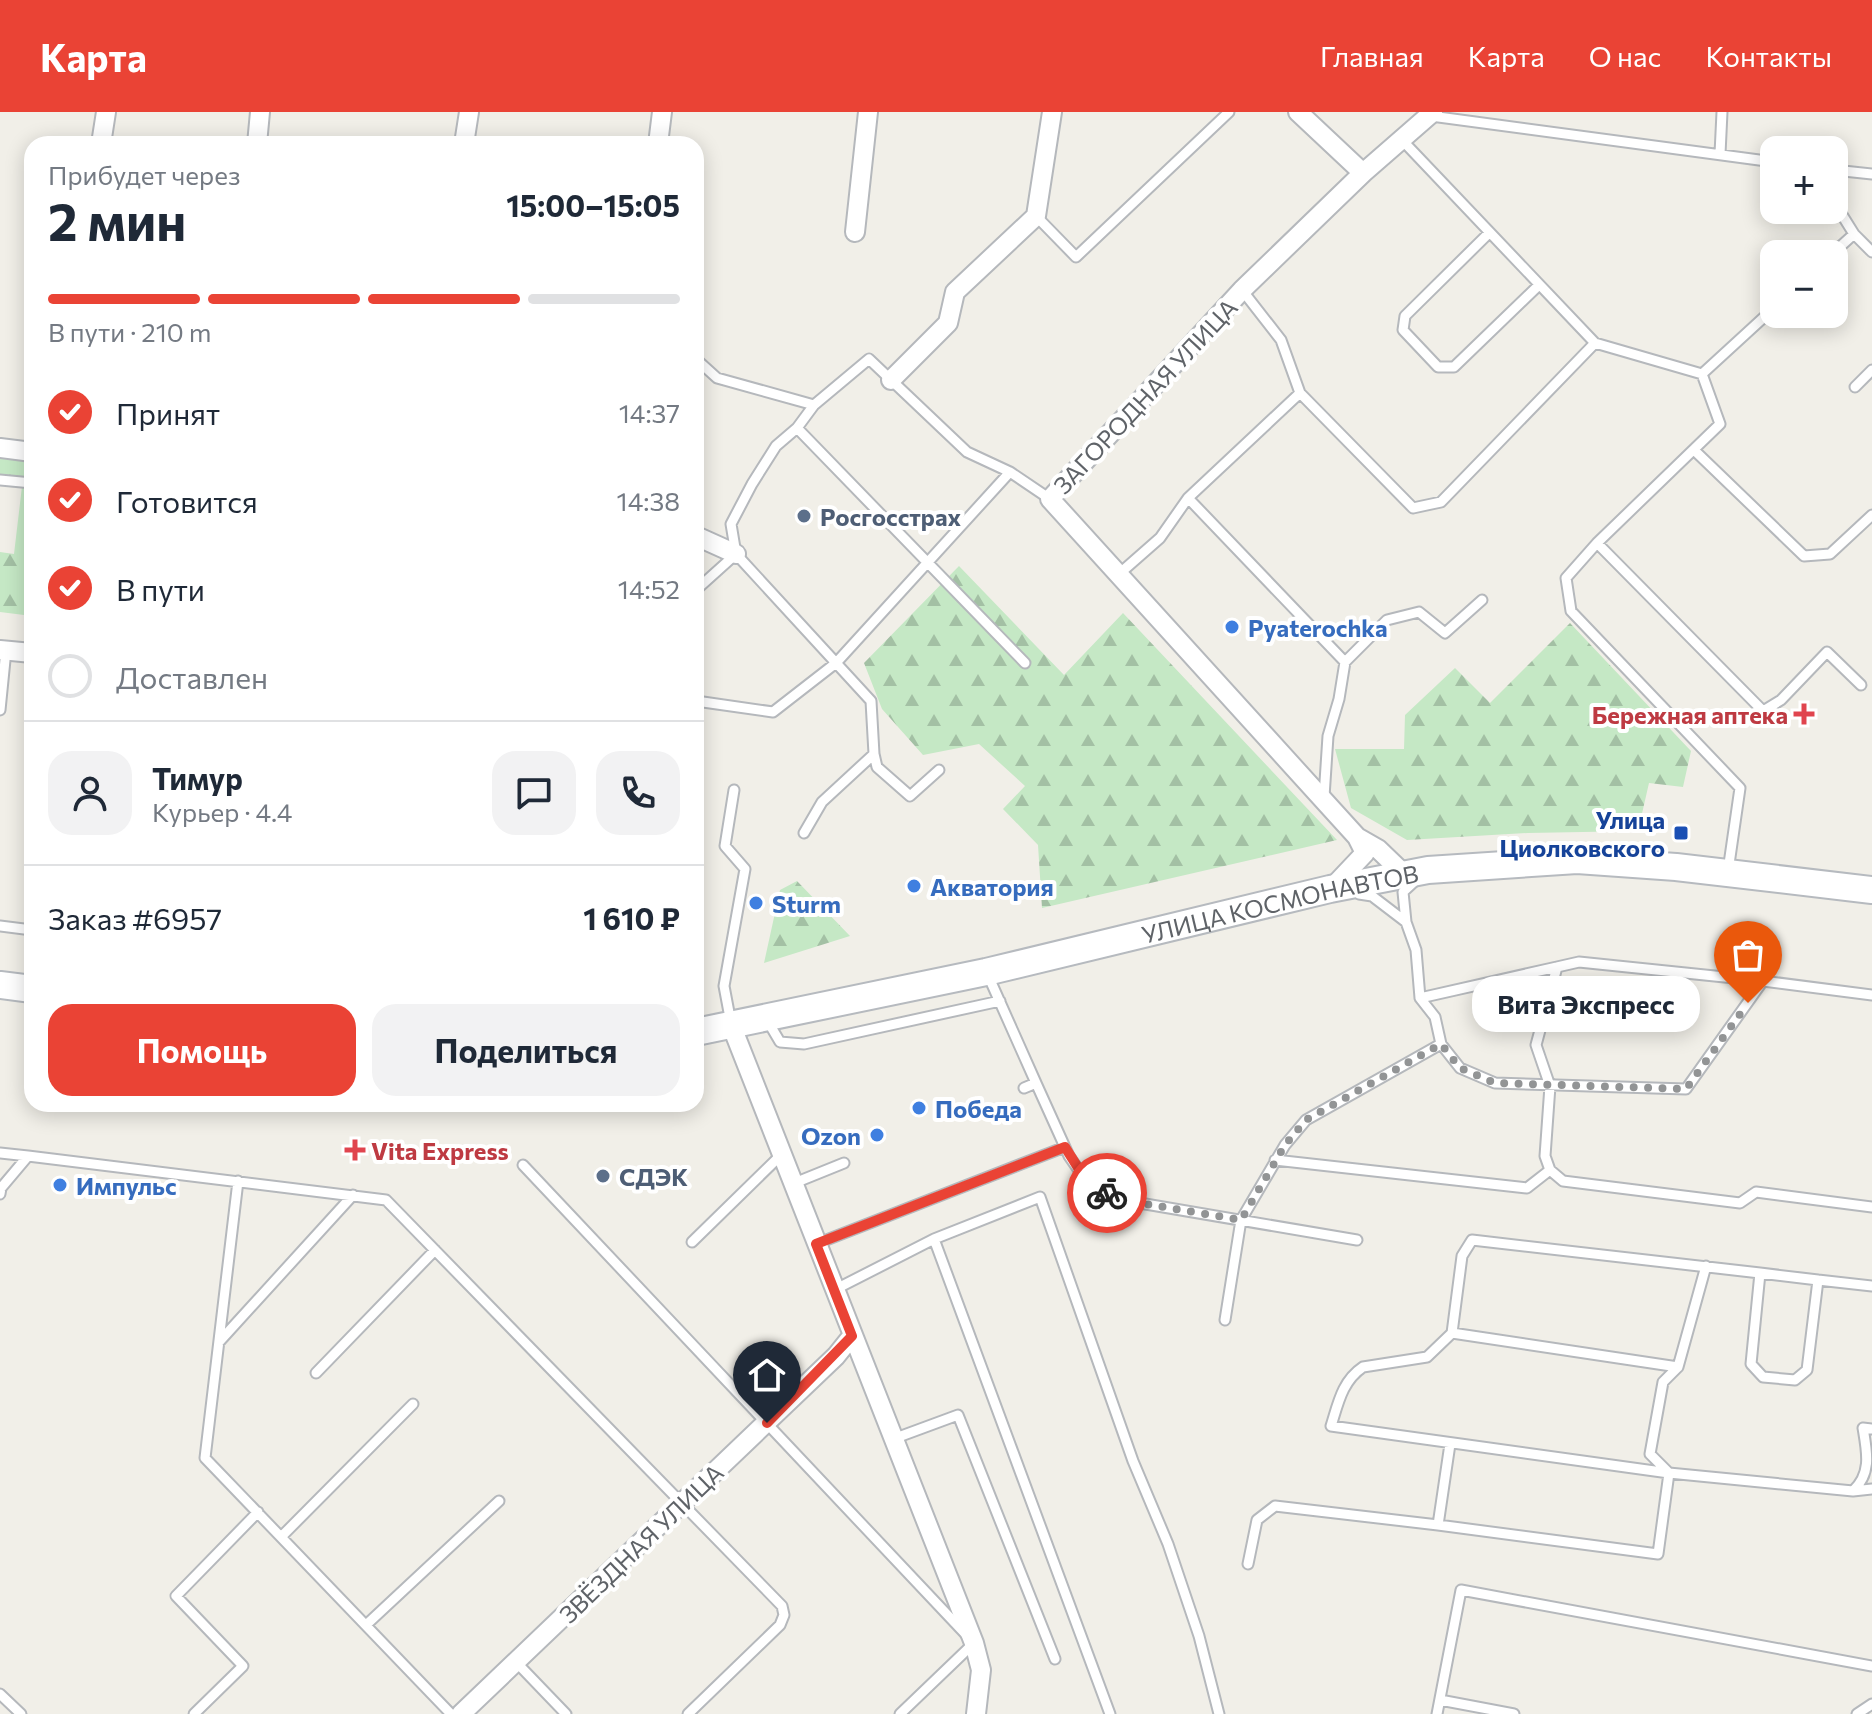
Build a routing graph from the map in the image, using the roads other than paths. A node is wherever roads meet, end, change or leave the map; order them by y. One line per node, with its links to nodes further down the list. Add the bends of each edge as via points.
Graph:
1 (106, 112): 11 (street)
2 (260, 112): 12 (street)
3 (469, 112): 13 (street)
4 (662, 112): 14 (street)
5 (868, 112): 23 (street)
6 (1052, 112): 21 (street)
7 (1229, 112): 21 (lane, via 1076,257)
8 (1298, 112): 19 (street)
9 (1722, 112): 16 (lane)
10 (1432, 114): 15 (street, ЗАГОРОДНАЯ УЛИЦА); 16 (lane)
11 (102, 136)
12 (258, 136)
13 (465, 136)
14 (659, 136)
15 (1402, 140): 19 (street, ЗАГОРОДНАЯ УЛИЦА); 24 (lane)
16 (1720, 154): 17 (lane)
17 (1760, 160)
18 (1848, 171): 20 (lane)
19 (1363, 173): 29 (street, ЗАГОРОДНАЯ УЛИЦА)
20 (1872, 174)
21 (1036, 216): 35 (street, via 955,292 948,323)
22 (1848, 224): 25 (lane)
23 (855, 232)
24 (1489, 233): 28 (lane); 28 (lane, via 1405,316 1403,330 1438,367 1454,367)
25 (1854, 234): 26 (lane); 27 (lane)
26 (1847, 240)
27 (1872, 252)
28 (1539, 285): 31 (lane)
29 (1242, 290): 37 (lane, via 1281,340); 47 (street, ЗАГОРОДНАЯ УЛИЦА)
30 (1760, 321): 34 (lane)
31 (1595, 343): 34 (lane); 37 (lane, via 1441,502 1413,508)
32 (704, 366): 38 (lane, via 717,378)
33 (1872, 370): 36 (lane)
34 (1702, 374): 41 (lane, via 1720,424)
35 (891, 380): 38 (lane, via 869,359); 43 (lane, via 967,452)
36 (1855, 387)
37 (1300, 393): 46 (lane)
38 (814, 405): 39 (lane)
39 (797, 428): 51 (lane, via 776,446 731,524); 52 (lane)
40 (0, 448): 42 (street)
41 (1694, 450): 48 (lane, via 1804,556 1830,554); 50 (lane)
42 (24, 451)
43 (1010, 472): 47 (lane); 52 (lane)
44 (0, 480): 45 (lane)
45 (24, 482)
46 (1188, 498): 53 (lane, via 1160,538); 58 (lane)
47 (1050, 499): 53 (street, ЗАГОРОДНАЯ УЛИЦА)
48 (1872, 515)
49 (704, 540): 51 (street)
50 (1597, 543): 61 (lane, via 1763,711 1781,700 1827,652); 71 (lane, via 1566,578 1571,611 1740,788)
51 (736, 554): 54 (lane); 59 (lane)
52 (928, 565): 59 (lane); 60 (lane)
53 (1119, 574): 67 (street, ЗАГОРОДНАЯ УЛИЦА)
54 (704, 583)
55 (1482, 600): 58 (lane, via 1445,633 1419,612 1387,620)
56 (3, 650): 57 (street); 63 (lane)
57 (24, 652)
58 (1345, 662): 67 (lane, via 1328,736)
59 (836, 663): 62 (lane, via 773,712); 64 (lane, via 871,701)
60 (1025, 663)
61 (1861, 685)
62 (704, 702)
63 (0, 710)
64 (874, 754): 65 (lane, via 877,767 910,796); 68 (lane, via 822,802)
65 (939, 770)
66 (734, 790): 86 (lane, via 725,846 745,869 724,986)
67 (1324, 800): 69 (street, ЗАГОРОДНАЯ УЛИЦА)
68 (804, 833)
69 (1357, 837): 70 (street, ЗАГОРОДНАЯ УЛИЦА); 72 (street, via 1365,853)
70 (1416, 872): 71 (main road, УЛИЦА КОСМОНАВТОВ, via 1577,860); 72 (main road, УЛИЦА КОСМОНАВТОВ); 74 (lane, via 1403,892)
71 (1728, 873): 73 (main road, УЛИЦА КОСМОНАВТОВ)
72 (1330, 889): 74 (lane, via 1372,896); 78 (main road, УЛИЦА КОСМОНАВТОВ)
73 (1872, 890)
74 (1406, 922): 83 (lane, via 1416,950)
75 (0, 926): 76 (lane)
76 (24, 929)
77 (1557, 967): 79 (lane, via 1579,962); 83 (lane); 90 (lane, via 1536,1045)
78 (986, 972): 84 (lane); 85 (main road, УЛИЦА КОСМОНАВТОВ)
79 (1763, 981): 82 (lane); 90 (lane, via 1686,1089)
80 (0, 985): 81 (main road)
81 (24, 988)
82 (1872, 995)
83 (1420, 998): 88 (lane, via 1435,1017)
84 (1000, 1001): 85 (lane, via 804,1044 780,1042); 89 (lane)
85 (767, 1020): 86 (main road, УЛИЦА КОСМОНАВТОВ)
86 (732, 1027): 87 (main road, УЛИЦА КОСМОНАВТОВ); 94 (street)
87 (704, 1031)
88 (1441, 1044): 90 (lane, via 1460,1068 1478,1078); 96 (lane, via 1306,1120)
89 (1036, 1083): 91 (lane); 92 (lane)
90 (1550, 1086): 99 (lane, via 1545,1156)
91 (1024, 1088)
92 (1065, 1147): 105 (lane, via 1089,1185 1122,1200); 109 (lane)
93 (0, 1153): 95 (lane)
94 (781, 1155): 101 (street); 108 (lane)
95 (28, 1156): 100 (lane); 102 (lane)
96 (1275, 1160): 99 (lane, via 1527,1188); 105 (lane)
97 (844, 1163): 101 (lane)
98 (523, 1165): 123 (lane)
99 (1550, 1170): 104 (lane, via 1563,1181 1740,1203 1756,1192)
100 (238, 1181): 103 (lane); 119 (lane)
101 (792, 1184): 109 (street)
102 (0, 1194)
103 (353, 1195): 110 (lane, via 386,1200); 119 (lane)
104 (1872, 1207)
105 (1241, 1220): 107 (lane); 116 (lane)
106 (934, 1239): 115 (lane); 152 (lane); 153 (lane, via 1040,1197 1133,1461 1168,1544)
107 (1357, 1240)
108 (692, 1242)
109 (816, 1244): 115 (street)
110 (435, 1250): 121 (lane); 131 (lane)
111 (1706, 1266): 112 (lane); 117 (lane, via 1472,1240 1462,1256); 120 (lane)
112 (1760, 1273): 113 (lane); 113 (lane, via 1751,1364 1763,1377 1795,1380 1807,1370)
113 (1818, 1280): 114 (lane)
114 (1872, 1286)
115 (834, 1290): 118 (street)
116 (1225, 1320)
117 (1452, 1333): 120 (lane); 126 (lane, via 1427,1357 1356,1371 1340,1395 1331,1426)
118 (852, 1336): 123 (street, ЗВЁЗДНАЯ УЛИЦА); 125 (street)
119 (219, 1342): 132 (lane, via 205,1458)
120 (1678, 1367): 127 (lane, via 1663,1382 1650,1454)
121 (316, 1373)
122 (413, 1404): 134 (lane)
123 (767, 1423): 131 (street, ЗВЁЗДНАЯ УЛИЦА); 137 (lane)
124 (1872, 1429): 129 (lane, via 1863,1428 1869,1462)
125 (893, 1439): 137 (street); 138 (lane, via 958,1415)
126 (1450, 1444): 127 (lane); 133 (lane)
127 (1669, 1473): 129 (lane); 133 (lane, via 1658,1554)
128 (1872, 1489): 129 (lane)
129 (1853, 1491)
130 (499, 1501): 136 (lane)
131 (682, 1503): 139 (street, ЗВЁЗДНАЯ УЛИЦА); 149 (lane, via 782,1606 784,1615 780,1625)
132 (258, 1512): 134 (lane); 145 (lane, via 176,1596 243,1666)
133 (1438, 1525): 135 (lane, via 1275,1506 1257,1520)
134 (282, 1536): 136 (lane)
135 (1248, 1564)
136 (366, 1625): 146 (lane)
137 (974, 1643): 150 (lane); 151 (street, via 981,1670)
138 (1055, 1659)
139 (516, 1662): 147 (street, ЗВЁЗДНАЯ УЛИЦА); 148 (lane)
140 (1872, 1666): 142 (lane, via 1461,1590)
141 (0, 1694): 144 (lane)
142 (1440, 1700): 154 (lane); 155 (lane)
143 (1872, 1704): 156 (lane)
144 (21, 1714)
145 (194, 1714)
146 (451, 1714)
147 (461, 1714)
148 (566, 1714)
149 (688, 1714)
150 (900, 1714)
151 (976, 1714)
152 (1110, 1714)
153 (1219, 1714)
154 (1437, 1714)
155 (1514, 1714)
156 (1857, 1714)

